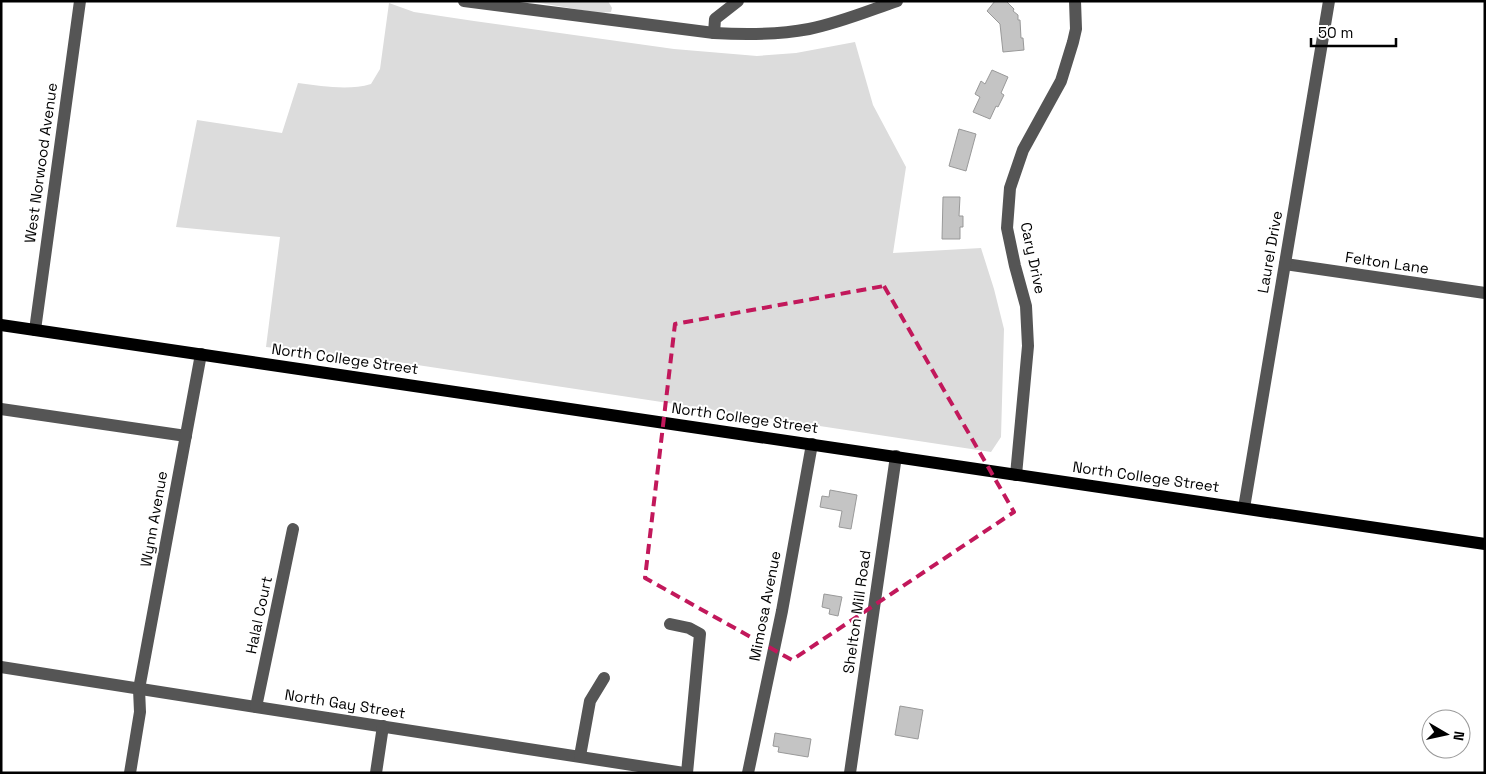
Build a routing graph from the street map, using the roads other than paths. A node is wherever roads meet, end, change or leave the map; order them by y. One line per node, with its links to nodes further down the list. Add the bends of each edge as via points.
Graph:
1 (80, 1): 12 (street, West Norwood Avenue)
2 (464, 1): 7 (street)
3 (738, 1): 8 (street, via 715,18)
4 (897, 1): 8 (street, via 810,29 756,35)
5 (1075, 1): 18 (street, Cary Drive, via 1076,29 1061,81 1023,150 1010,188 1007,228 1026,306 1028,346)
6 (1329, 1): 9 (street, Laurel Drive)
7 (513, 4): 8 (street)
8 (714, 33)
9 (1285, 264): 10 (street, Felton Lane); 19 (street, Laurel Drive)
10 (1485, 293)
11 (1, 325): 12 (main road, North College Street)
12 (35, 330): 13 (main road, North College Street)
13 (201, 354): 15 (street, Wynn Avenue); 16 (main road, North College Street)
14 (1, 409): 15 (street)
15 (186, 436): 25 (street, Wynn Avenue)
16 (812, 444): 17 (main road, North College Street); 32 (street, Mimosa Avenue)
17 (896, 456): 18 (main road, North College Street); 33 (street, Shelton Mill Road)
18 (1016, 475): 19 (main road, North College Street)
19 (1244, 508): 21 (main road, North College Street)
20 (293, 529): 26 (street, Halal Court)
21 (1485, 544)
22 (670, 624): 31 (street, via 700,634)
23 (1, 667): 25 (street, North Gay Street)
24 (604, 678): 28 (street, via 590,702)
25 (139, 689): 26 (street, North Gay Street); 29 (street, Wynn Avenue, via 140,712)
26 (256, 708): 27 (street, North Gay Street)
27 (383, 726): 28 (street, North Gay Street); 30 (street)
28 (580, 756): 31 (street, North Gay Street)
29 (130, 773)
30 (376, 773)
31 (685, 773)
32 (748, 773)
33 (850, 773)

